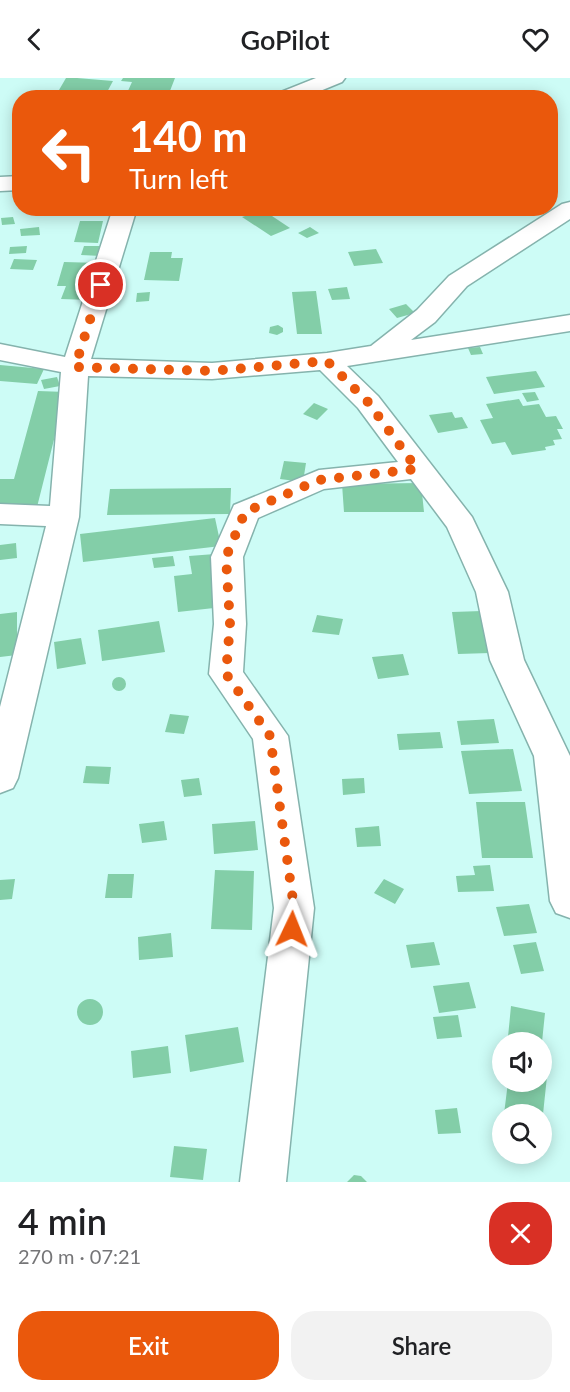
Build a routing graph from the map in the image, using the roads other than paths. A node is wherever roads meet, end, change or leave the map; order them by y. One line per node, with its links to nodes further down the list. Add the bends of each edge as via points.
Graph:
1 (335, 78): 2 (street)
2 (304, 90)
3 (570, 209): 7 (street, via 458,281 426,316)
4 (122, 216): 9 (street)
5 (570, 323): 7 (street)
6 (0, 352): 9 (street)
7 (376, 352): 8 (street)
8 (327, 361): 9 (street, via 212,371); 10 (street, via 368,402)
9 (75, 367): 12 (street)
10 (417, 469): 14 (street, via 461,524 492,592 507,660 552,756); 15 (street, via 319,480 245,512 226,557 230,624 226,674 270,736 294,908)
11 (0, 514): 12 (street)
12 (64, 517): 13 (street)
13 (0, 778)
14 (570, 901)
15 (263, 1182)

